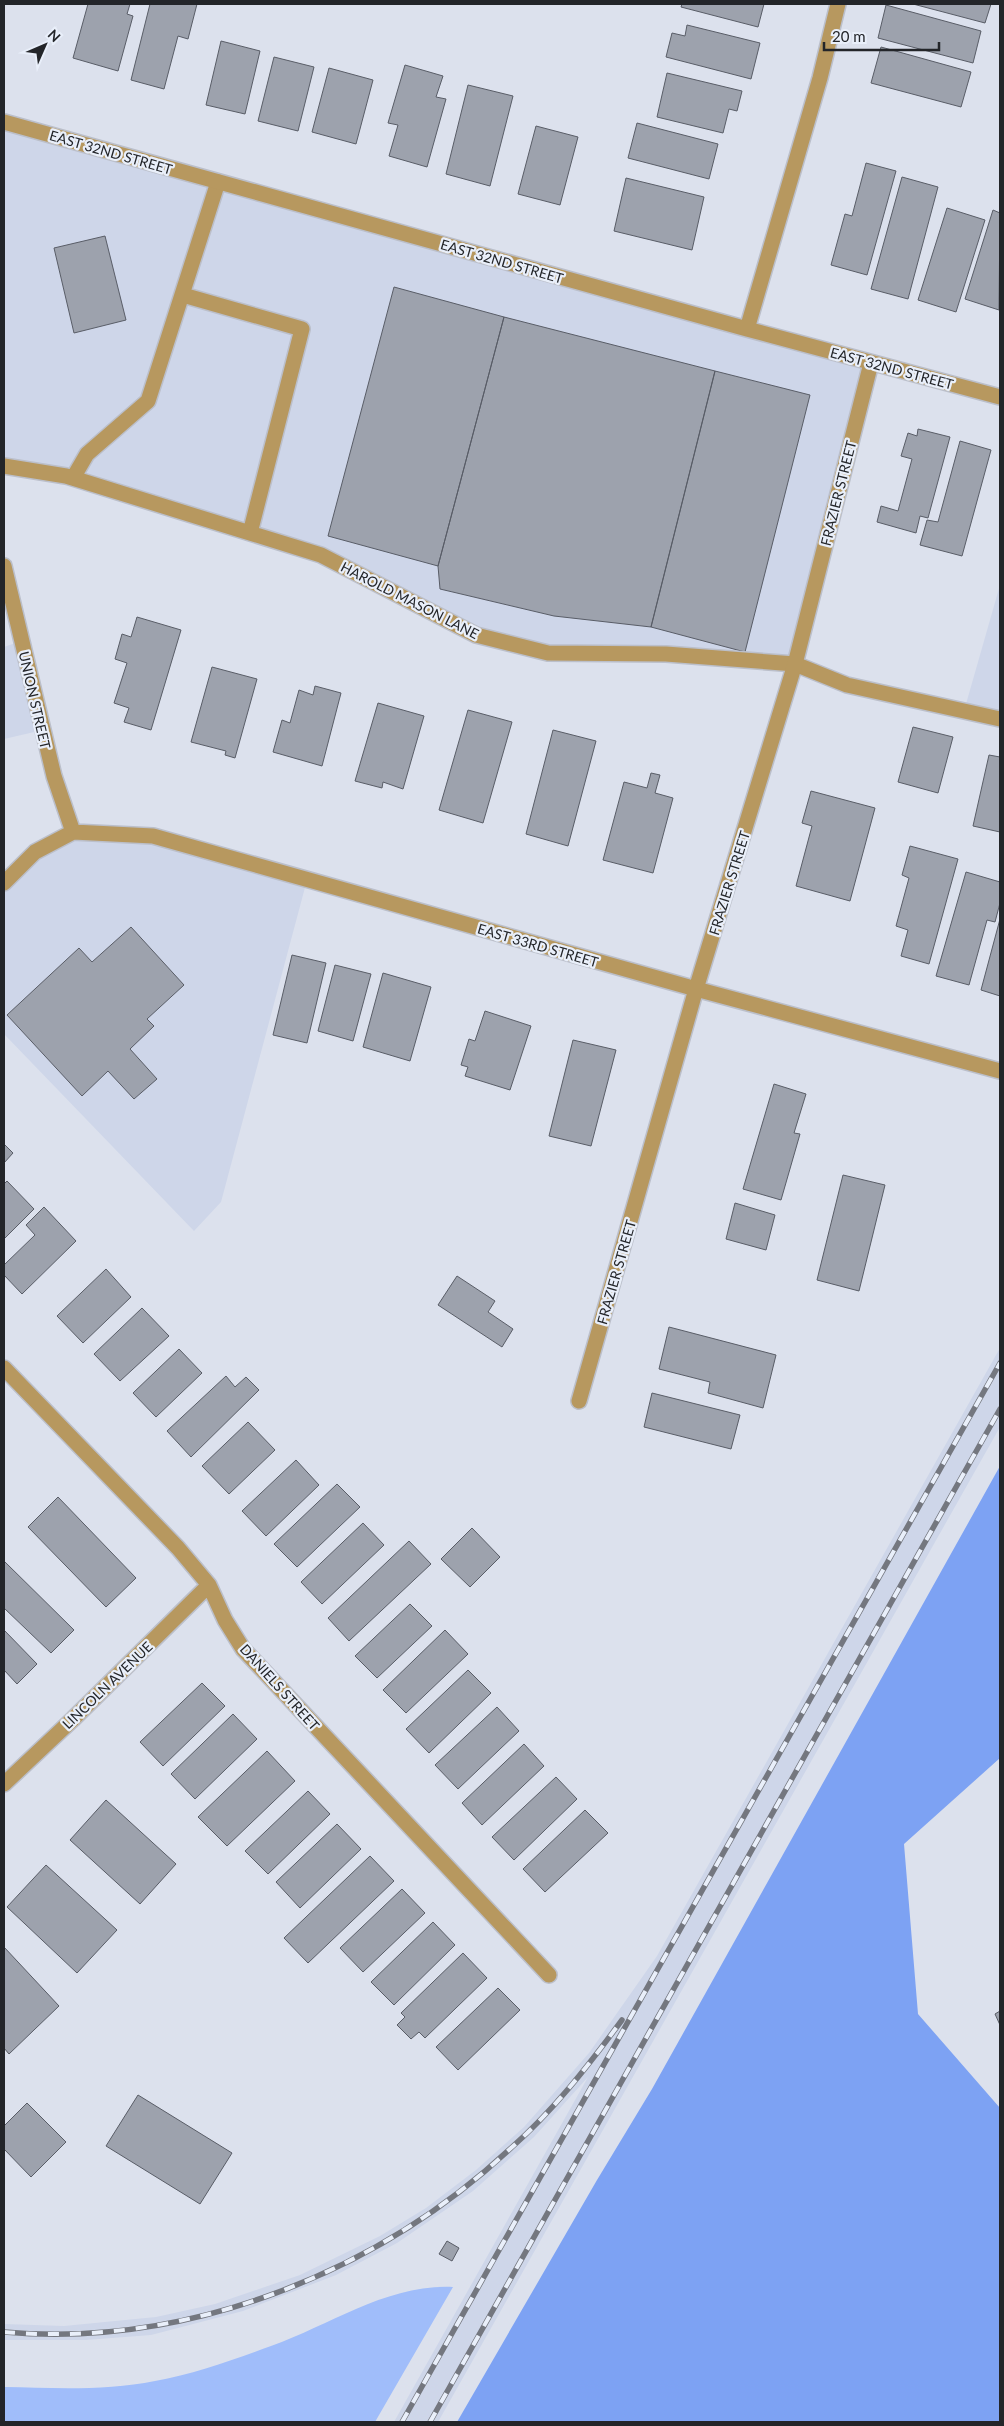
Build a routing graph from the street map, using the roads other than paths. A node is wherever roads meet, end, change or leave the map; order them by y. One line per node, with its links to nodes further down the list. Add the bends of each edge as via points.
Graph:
1 (838, 4): 5 (street)
2 (4, 122): 3 (street, EAST 32ND STREET)
3 (218, 182): 4 (street); 5 (street, EAST 32ND STREET)
4 (183, 295): 9 (street, via 148,401 87,454); 10 (street, via 302,329)
5 (748, 329): 6 (street, EAST 32ND STREET)
6 (871, 363): 7 (street, EAST 32ND STREET); 12 (street, FRAZIER STREET)
7 (1000, 397)
8 (4, 466): 9 (street, HAROLD MASON LANE)
9 (73, 478): 10 (street, HAROLD MASON LANE)
10 (250, 533): 12 (street, HAROLD MASON LANE, via 321,555 476,635 539,651 666,654)
11 (4, 566): 14 (street, UNION STREET, via 54,776)
12 (795, 664): 13 (street, HAROLD MASON LANE, via 847,685); 16 (street, FRAZIER STREET)
13 (1000, 719)
14 (73, 832): 15 (street, via 35,852); 16 (street, EAST 33RD STREET, via 153,836)
15 (4, 883)
16 (696, 989): 17 (street, EAST 33RD STREET); 19 (street, FRAZIER STREET)
17 (1000, 1071)
18 (4, 1368): 20 (street, DANIELS STREET, via 178,1548)
19 (579, 1402)
20 (208, 1585): 21 (street, LINCOLN AVENUE); 22 (street, DANIELS STREET, via 243,1649)
21 (4, 1784)
22 (549, 1975)

